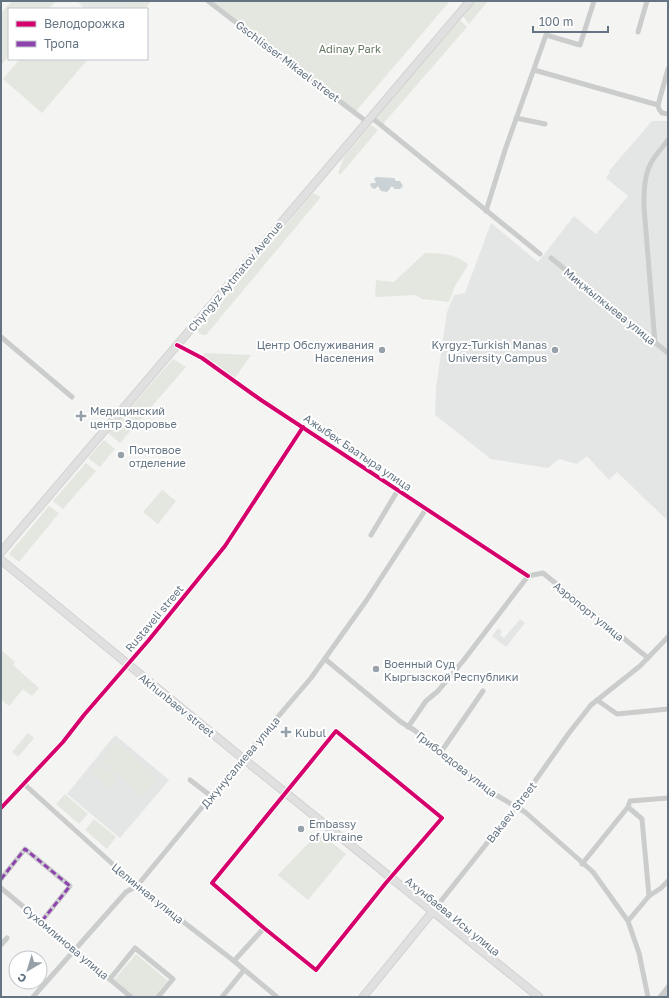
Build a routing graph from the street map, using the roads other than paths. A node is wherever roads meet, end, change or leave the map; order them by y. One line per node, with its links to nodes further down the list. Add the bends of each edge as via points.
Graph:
1 (208, 1): 11 (street, Gschlisser Mikael street)
2 (470, 1): 11 (main road, Chyngyz Aytmatov Avenue)
3 (594, 1): 7 (street, via 580,44 546,35)
4 (647, 1): 5 (street)
5 (638, 32)
6 (668, 69): 8 (street)
7 (534, 70): 8 (street); 10 (street)
8 (658, 105): 9 (street, via 662,113)
9 (668, 114)
10 (516, 118): 12 (street); 14 (street)
11 (369, 119): 14 (street, Gschlisser Mikael street); 19 (main road, Chyngyz Aytmatov Avenue)
12 (545, 124)
13 (668, 140): 18 (street, via 651,162 645,188 644,207)
14 (486, 211): 15 (street, Gschlisser Mikael street)
15 (540, 254)
16 (551, 258): 18 (street, Миңжылкыева улица)
17 (1, 337): 21 (street)
18 (655, 343): 20 (street, Миңжылкыева улица)
19 (177, 345): 22 (street, Ажыбек Баатыра улица, via 202,358); 26 (main road, Chyngyz Aytmatov Avenue)
20 (668, 353)
21 (72, 397)
22 (303, 427): 23 (street, Ажыбек Баатыра улица); 32 (street, Rustaveli street, via 225,546)
23 (398, 490): 24 (street, Ажыбек Баатыра улица); 25 (street)
24 (426, 509): 28 (street, Ажыбек Баатыра улица); 31 (street, Джунусалиева улица)
25 (371, 535)
26 (1, 552)
27 (1, 560): 32 (main road, Akhunbaev street)
28 (528, 576): 30 (street, Аэропорт улица, via 543,573); 36 (street)
29 (668, 636): 30 (street, Bakaev Street)
30 (648, 658): 34 (street, Bakaev Street)
31 (325, 660): 36 (street, Грибоедова улица); 38 (street, Джунусалиева улица)
32 (127, 664): 38 (main road, Akhunbaev street); 40 (street, Rustaveli street, via 63,742)
33 (483, 691): 37 (street)
34 (597, 700): 35 (street, via 617,714); 44 (street, Bakaev Street, via 569,733)
35 (668, 709)
36 (408, 727): 37 (street, Грибоедова улица)
37 (441, 752): 44 (street, Грибоедова улица, via 496,796)
38 (243, 758): 41 (main road, Ахунбаева Исы улица); 42 (street, Джунусалиева улица)
39 (190, 780): 42 (street)
40 (24, 784): 46 (street, Rustaveli street); 51 (street, Целинная улица)
41 (285, 792): 48 (main road, Ахунбаева Исы улица); 48 (street, via 336,731 442,818); 57 (street, via 212,883)
42 (211, 796): 51 (street, Джунусалиева улица)
43 (668, 798): 45 (street, via 630,801)
44 (516, 806): 47 (street, Грибоедова улица); 54 (street, Bakaev Street)
45 (628, 807): 47 (street); 53 (street, via 642,819)
46 (1, 808)
47 (582, 864): 55 (street, Грибоедова улица, via 593,872)
48 (391, 877): 54 (main road, Ахунбаева Исы улица); 57 (street, via 316,970)
49 (1, 880): 56 (street, via 25,849 70,886)
50 (668, 881): 53 (street)
51 (137, 886): 60 (street, Джунусалиева улица, via 126,892); 61 (street, Целинная улица)
52 (1, 888): 56 (street, Сухомлинова улица)
53 (650, 896): 55 (street)
54 (433, 911): 70 (main road, Bakaev Street); 71 (main road, Ахунбаева Исы улица)
55 (628, 921): 72 (street, Грибоедова улица, via 639,953)
56 (41, 922): 60 (street, Сухомлинова улица)
57 (264, 928): 61 (street)
58 (7, 938): 59 (street)
59 (1, 945)
60 (75, 950): 63 (street, Сухомлинова улица); 65 (street, Джунусалиева улица)
61 (234, 961): 62 (street, Целинная улица)
62 (244, 970): 68 (street); 69 (street, Целинная улица)
63 (110, 980): 66 (street, Сухомлинова улица); 67 (street, via 135,948 173,979)
64 (668, 987): 73 (street)
65 (33, 997)
66 (130, 997)
67 (158, 997)
68 (222, 997)
69 (277, 997)
70 (363, 997)
71 (539, 997)
72 (648, 997)
73 (660, 997)

